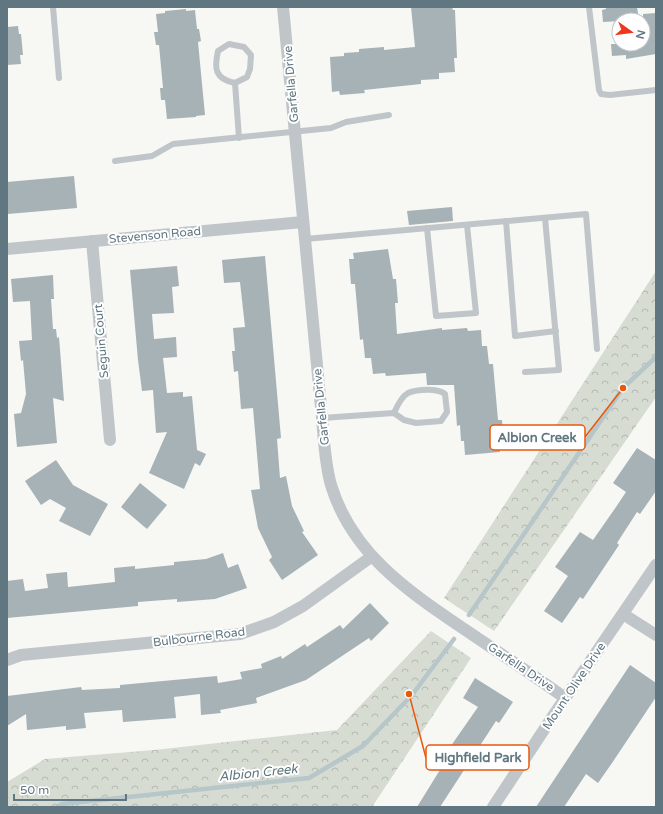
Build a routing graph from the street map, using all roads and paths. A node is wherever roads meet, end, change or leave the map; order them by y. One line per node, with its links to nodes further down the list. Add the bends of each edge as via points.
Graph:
1 (53, 7): 4 (lane)
2 (283, 7): 8 (street, Garfella Drive)
3 (589, 7): 6 (lane, via 601,94 610,96)
4 (59, 78)
5 (236, 83): 5 (lane, via 247,77 251,55 244,47 229,44 218,50 216,64 218,74 224,81); 9 (lane)
6 (656, 90)
7 (389, 115): 8 (lane, via 346,122 331,128)
8 (295, 132): 9 (lane); 13 (street, Garfella Drive)
9 (239, 138): 10 (lane, via 173,144 152,156)
10 (115, 161)
11 (545, 218): 12 (lane); 19 (lane); 20 (lane, via 586,214)
12 (506, 221): 14 (lane); 19 (lane, via 515,336)
13 (303, 222): 16 (street, Garfella Drive); 17 (street, Stevenson Road)
14 (467, 225): 15 (lane); 15 (lane, via 476,313 436,316)
15 (427, 228): 16 (lane)
16 (305, 239): 23 (street, Garfella Drive)
17 (92, 241): 18 (street, Stevenson Road); 24 (street, Seguin Court)
18 (7, 249)
19 (556, 331): 21 (lane, via 559,370)
20 (597, 349)
21 (525, 372)
22 (394, 414): 22 (lane, via 416,423 441,421 447,412 445,394 440,390 409,393); 23 (lane)
23 (322, 418): 25 (street, Garfella Drive, via 326,463 331,485 349,524)
24 (110, 440)
25 (372, 557): 29 (street, Bulbourne Road, via 297,609 274,622 240,634 22,656); 30 (street, Garfella Drive, via 413,594)
26 (656, 565): 27 (street, Mount Olive Drive)
27 (623, 614): 28 (street); 30 (street, Mount Olive Drive)
28 (656, 635)
29 (7, 660)
30 (565, 698): 31 (street, Mount Olive Drive)
31 (493, 807)

